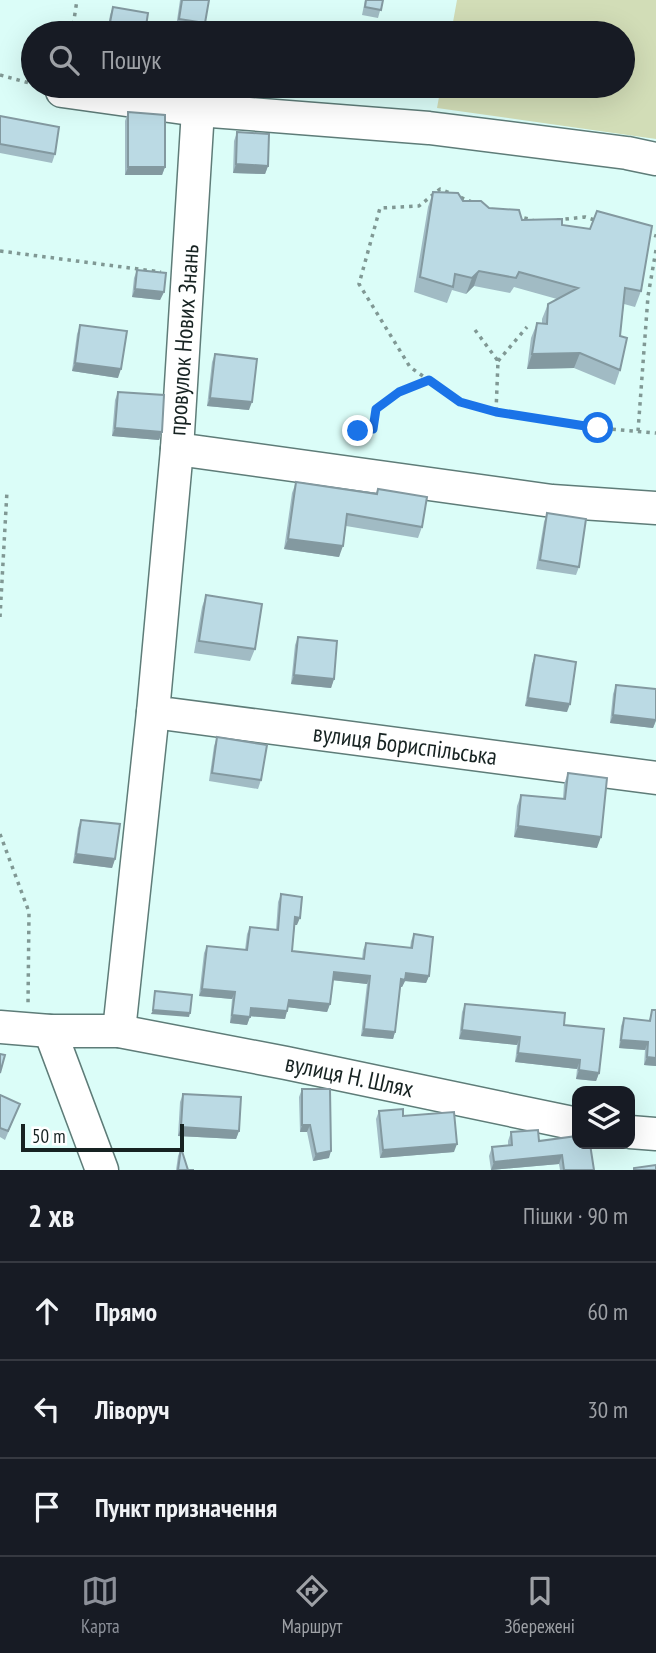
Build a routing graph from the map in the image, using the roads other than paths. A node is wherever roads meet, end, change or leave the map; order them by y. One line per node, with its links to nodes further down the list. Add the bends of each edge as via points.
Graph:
1 (120, 98): 2 (street)
2 (198, 110): 3 (street, via 429,128); 4 (street, провулок Нових Знань)
3 (656, 159)
4 (177, 449): 5 (street, via 552,501); 6 (street, провулок Нових Знань)
5 (656, 508)
6 (153, 712): 7 (street, вулиця Бориспільська); 9 (street)
7 (656, 778)
8 (26, 1029): 9 (street, вулиця Н. Шлях); 13 (street)
9 (119, 1031): 10 (street, вулиця Н. Шлях)
10 (572, 1123)
11 (635, 1132): 12 (street)
12 (656, 1133)
13 (102, 1170)

